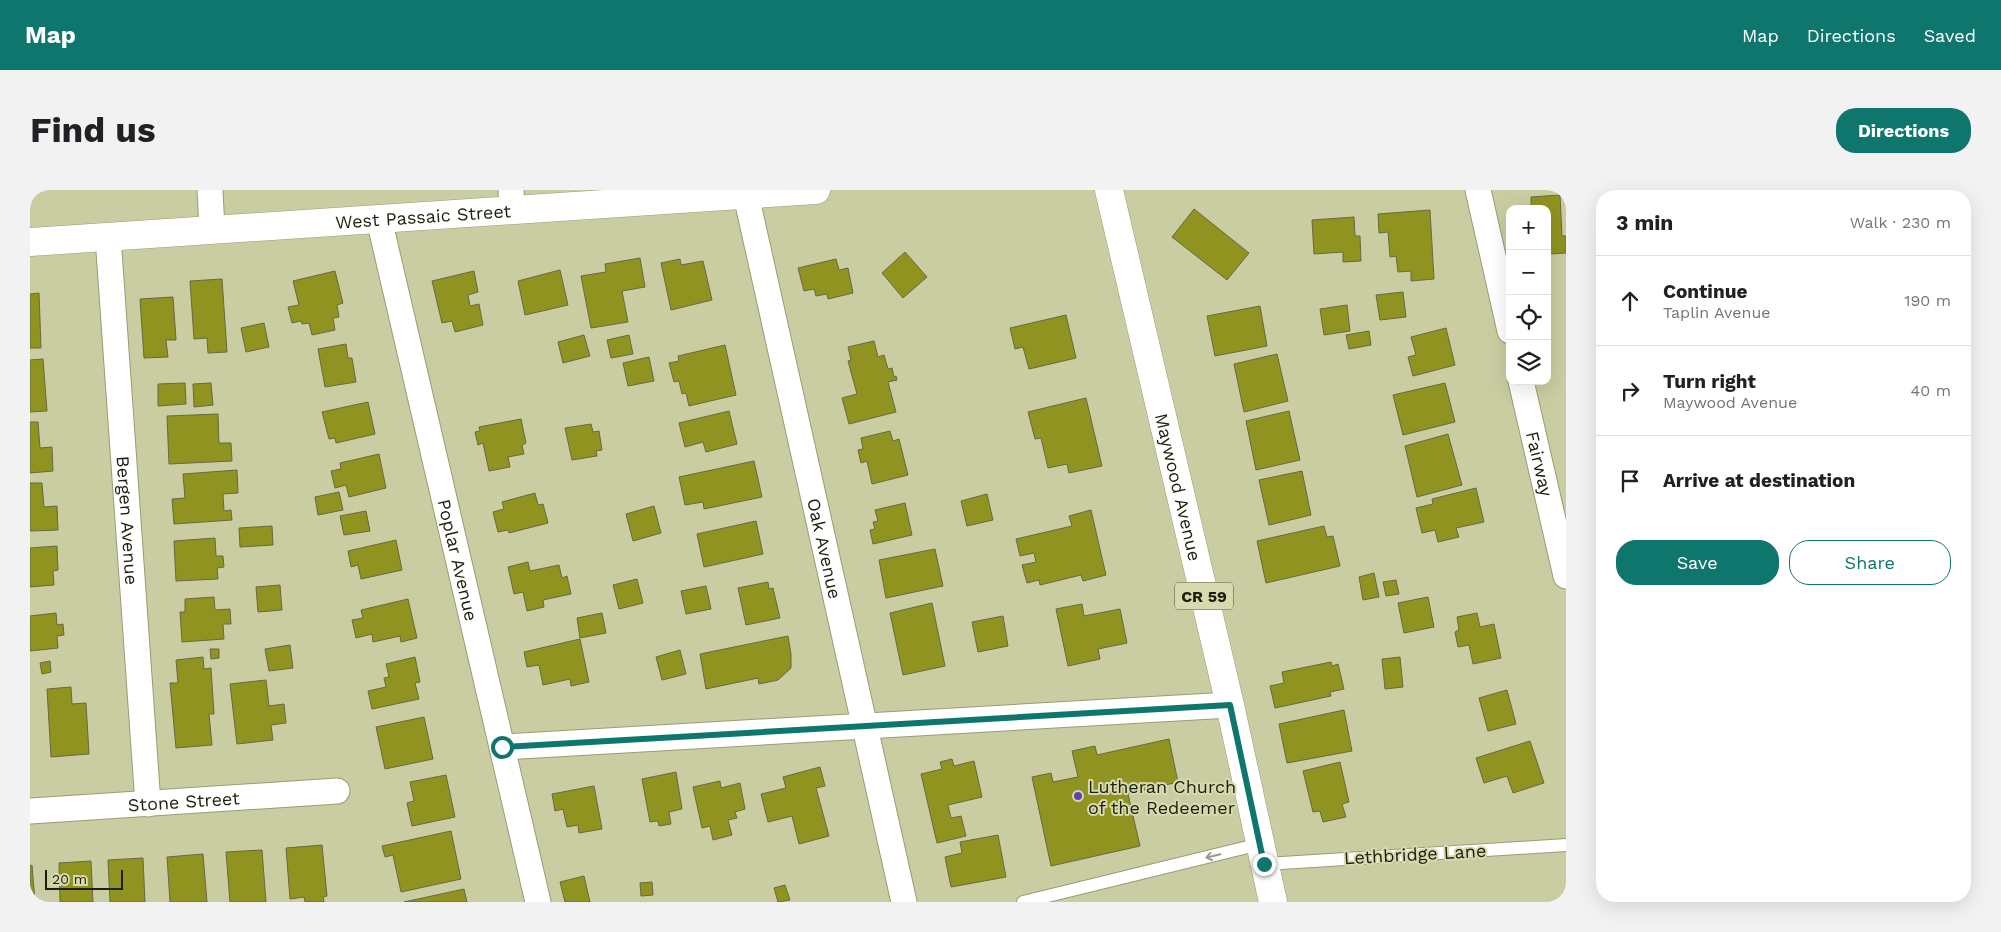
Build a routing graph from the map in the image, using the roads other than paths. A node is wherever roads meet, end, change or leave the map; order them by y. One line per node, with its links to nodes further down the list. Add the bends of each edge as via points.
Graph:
1 (210, 190): 8 (street)
2 (816, 190): 5 (main road, West Passaic Street)
3 (1109, 190): 14 (main road, Maywood Avenue / CR 59)
4 (1478, 190): 11 (street)
5 (746, 195): 6 (main road, West Passaic Street); 15 (street, Oak Avenue)
6 (512, 200): 7 (main road, West Passaic Street)
7 (379, 219): 8 (main road, West Passaic Street); 16 (street, Poplar Avenue)
8 (212, 230): 9 (main road, West Passaic Street)
9 (108, 237): 10 (main road, West Passaic Street); 18 (street, Bergen Avenue)
10 (30, 242)
11 (1506, 313)
12 (1522, 385): 13 (street, Fairway)
13 (1566, 576)
14 (1230, 705): 15 (street); 21 (main road, Maywood Avenue / CR 59)
15 (866, 726): 16 (street); 23 (street, Oak Avenue)
16 (502, 747): 22 (street, Poplar Avenue)
17 (337, 791): 18 (street, Stone Street)
18 (148, 804): 19 (street, Stone Street)
19 (30, 812)
20 (1566, 845): 21 (lane, Lethbridge Lane)
21 (1262, 854): 24 (lane, Lethbridge Lane, one-way to 24); 25 (main road, Maywood Avenue / CR 59)
22 (538, 902)
23 (904, 902)
24 (1023, 902)
25 (1273, 902)

